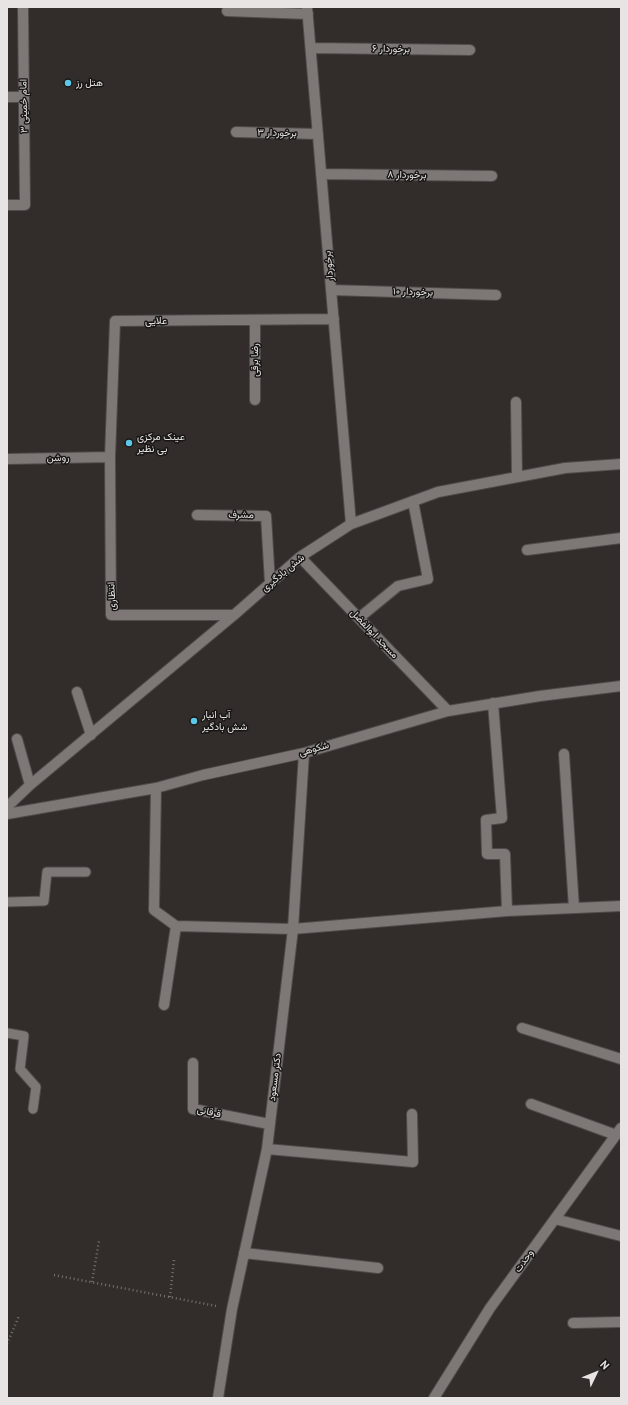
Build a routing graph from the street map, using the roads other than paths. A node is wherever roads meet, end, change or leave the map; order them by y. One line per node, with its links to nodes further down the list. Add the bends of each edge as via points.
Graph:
1 (23, 7): 7 (street, امام خمینی ۳)
2 (308, 10): 3 (street); 4 (street, برخوردار)
3 (227, 11)
4 (311, 48): 5 (street, برخوردار ۶); 9 (street, برخوردار)
5 (470, 50)
6 (7, 97): 7 (street)
7 (24, 97): 12 (street, امام خمینی ۳, via 24,205)
8 (236, 132): 9 (street, برخوردار ۳)
9 (318, 134): 10 (street, برخوردار)
10 (321, 174): 11 (street, برخوردار ۸); 13 (street, برخوردار)
11 (492, 176)
12 (7, 205)
13 (331, 290): 14 (street, برخوردار ۱۰); 15 (street, برخوردار)
14 (496, 295)
15 (334, 319): 16 (street, علایی); 25 (street, برخوردار)
16 (256, 320): 17 (street, رضا برقی); 19 (street, علایی, via 115,321)
17 (255, 400)
18 (516, 402): 22 (street)
19 (110, 457): 20 (street, روشن); 30 (street, انتظاری, via 112,615)
20 (7, 459)
21 (621, 464): 22 (street, شش بادگیری, via 565,468)
22 (517, 477): 23 (street, شش بادگیری, via 438,492)
23 (413, 501): 25 (street, شش بادگیری); 31 (street, via 428,579 398,586)
24 (197, 515): 29 (street, مشرف, via 266,516)
25 (351, 524): 28 (street, شش بادگیری)
26 (621, 538): 27 (street)
27 (527, 550)
28 (300, 557): 29 (street, شش بادگیری); 31 (street, مسجد ابوالفضل)
29 (270, 582): 30 (street, شش بادگیری)
30 (234, 615): 36 (street, شش بادگیری)
31 (359, 618): 35 (street, مسجد ابوالفضل)
32 (621, 686): 34 (street, شکوهی)
33 (77, 692): 36 (street)
34 (493, 704): 35 (street, شکوهی); 48 (street, via 502,818 486,820 486,854 505,854)
35 (448, 711): 38 (street, شکوهی)
36 (91, 735): 40 (street, شش بادگیری)
37 (17, 739): 40 (street)
38 (304, 752): 41 (street, شکوهی); 50 (street, دکتر مسعود)
39 (564, 754): 47 (street)
40 (30, 786): 42 (street, شش بادگیری)
41 (156, 788): 43 (street, شکوهی); 49 (street, via 154,910)
42 (7, 807)
43 (7, 814)
44 (86, 872): 45 (lane, via 47,872 44,901)
45 (7, 902)
46 (621, 906): 47 (street)
47 (574, 908): 48 (street)
48 (507, 912): 50 (street)
49 (176, 926): 50 (street); 51 (street)
50 (293, 929): 59 (street, دکتر مسعود)
51 (164, 1005)
52 (522, 1028): 54 (street)
53 (7, 1033): 57 (lane, via 24,1036 20,1069 36,1087)
54 (621, 1059)
55 (193, 1063): 59 (street, قرقانی, via 193,1110)
56 (531, 1104): 60 (street)
57 (33, 1109)
58 (412, 1114): 61 (street, via 414,1162)
59 (270, 1124): 61 (street, دکتر مسعود)
60 (619, 1132): 62 (street, وحدت)
61 (267, 1149): 64 (street, دکتر مسعود)
62 (555, 1219): 63 (street); 69 (street, وحدت, via 490,1308)
63 (621, 1236)
64 (244, 1253): 65 (street); 68 (street, دکتر مسعود)
65 (378, 1268)
66 (621, 1322): 67 (street)
67 (573, 1323)
68 (218, 1398)
69 (434, 1398)

